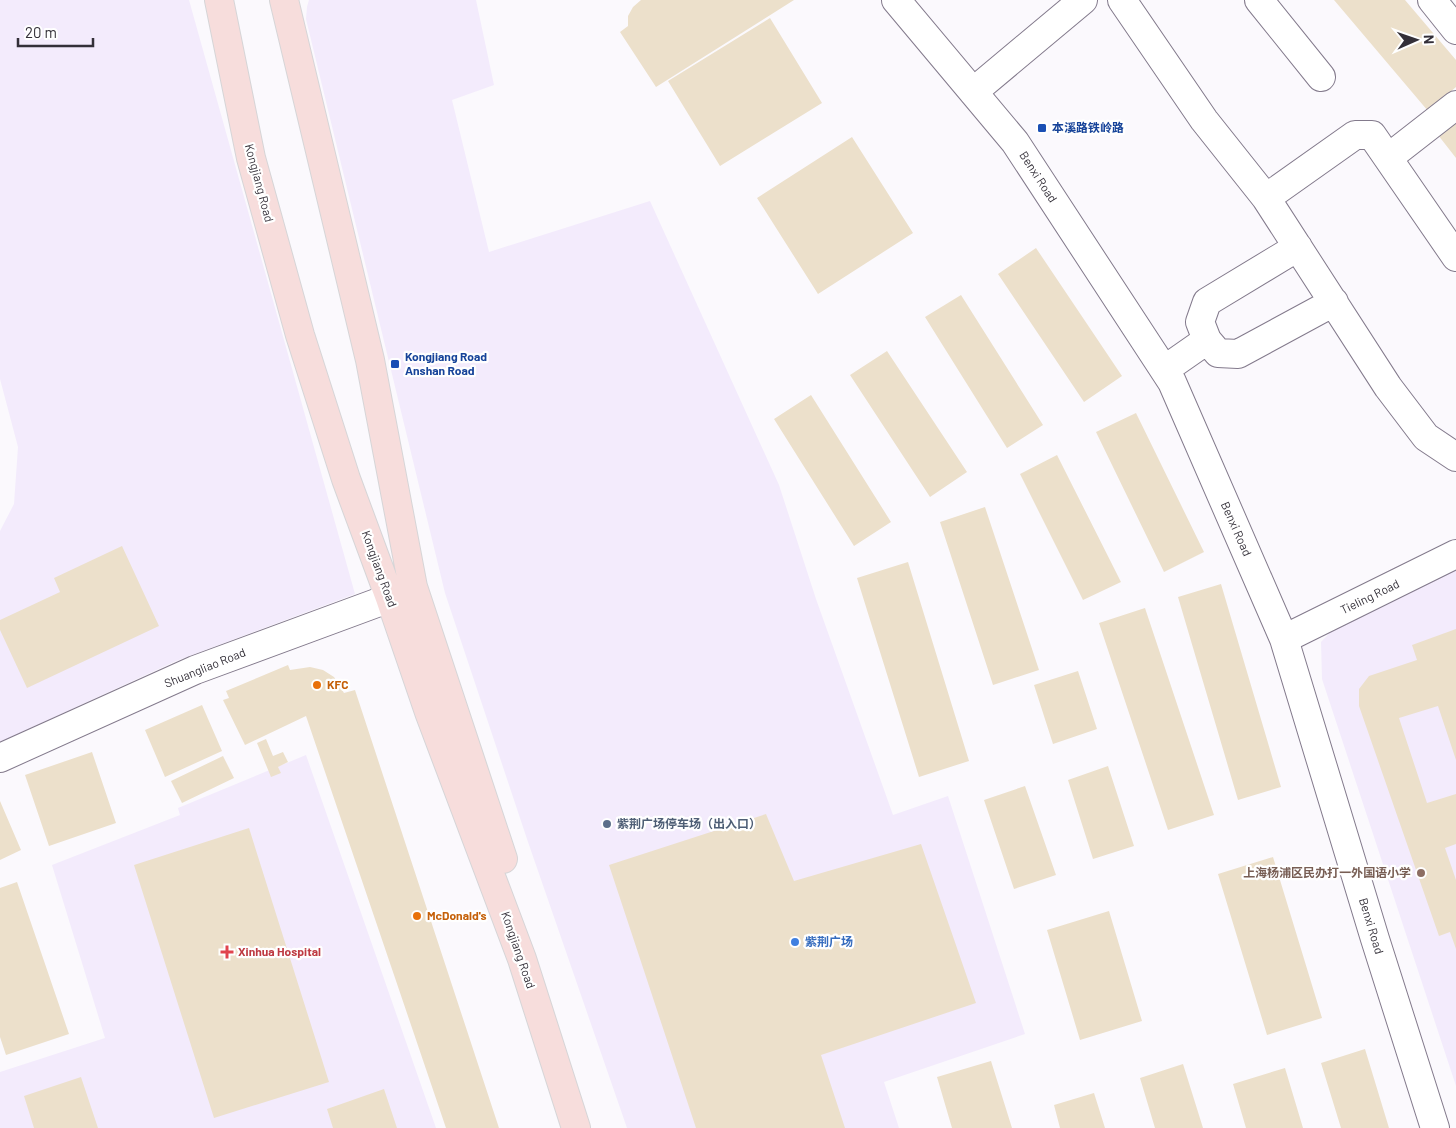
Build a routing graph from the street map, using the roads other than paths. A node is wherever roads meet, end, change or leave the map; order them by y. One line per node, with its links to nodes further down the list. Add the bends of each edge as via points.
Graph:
1 (219, 0): 21 (main road, Kongjiang Road, via 251,158 300,335 346,479)
2 (284, 0): 21 (main road, Kongjiang Road, via 370,360)
3 (896, 0): 10 (street, Benxi Road)
4 (1083, 0): 10 (street)
5 (1122, 0): 13 (street, via 1204,120)
6 (1259, 0): 9 (street)
7 (1432, 0): 8 (street)
8 (1456, 30)
9 (1321, 77)
10 (973, 92): 18 (street, Benxi Road, via 1015,142)
11 (1456, 105): 12 (street)
12 (1388, 158): 13 (street, via 1372,135 1355,135); 15 (street)
13 (1266, 198): 14 (street)
14 (1298, 247): 16 (street); 17 (street, via 1207,302 1200,322)
15 (1456, 257)
16 (1334, 302): 17 (street, via 1238,354 1218,353); 19 (street, via 1388,387 1426,436)
17 (1207, 340): 18 (street)
18 (1164, 370): 22 (street, Benxi Road)
19 (1456, 457)
20 (1456, 554): 22 (street, Tieling Road)
21 (402, 592): 23 (street, Shuangliao Road, via 195,670); 24 (main road, Kongjiang Road, via 430,712 522,958); 25 (main road, Kongjiang Road)
22 (1284, 639): 26 (street, Benxi Road)
23 (0, 758)
24 (576, 1128)
25 (593, 1128)
26 (1435, 1128)

